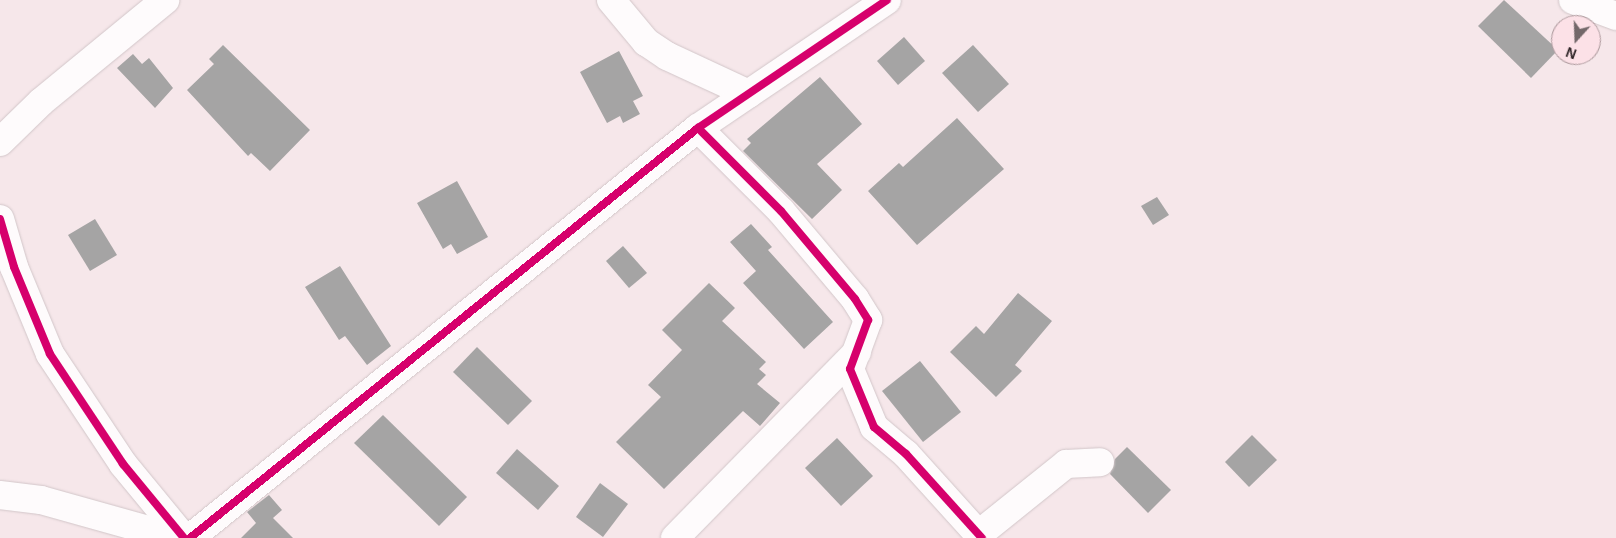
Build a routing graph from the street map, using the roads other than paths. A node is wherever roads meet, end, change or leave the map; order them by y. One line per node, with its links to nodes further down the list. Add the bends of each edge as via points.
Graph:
1 (165, 0): 8 (street)
2 (611, 0): 6 (street, via 646,42 666,56)
3 (887, 0): 6 (street)
4 (1573, 0): 5 (street)
5 (1616, 16)
6 (749, 94): 7 (street)
7 (698, 128): 10 (street, via 781,211 855,299 868,320); 16 (street)
8 (0, 142)
9 (0, 219): 15 (street, via 14,268 50,354 123,464)
10 (857, 352): 13 (street, via 850,369 874,426 906,454); 17 (street)
11 (1100, 462): 13 (street, via 1066,464)
12 (0, 495): 14 (street, via 41,500)
13 (981, 536)
14 (177, 538)
15 (184, 538)
16 (190, 538)
17 (675, 538)

